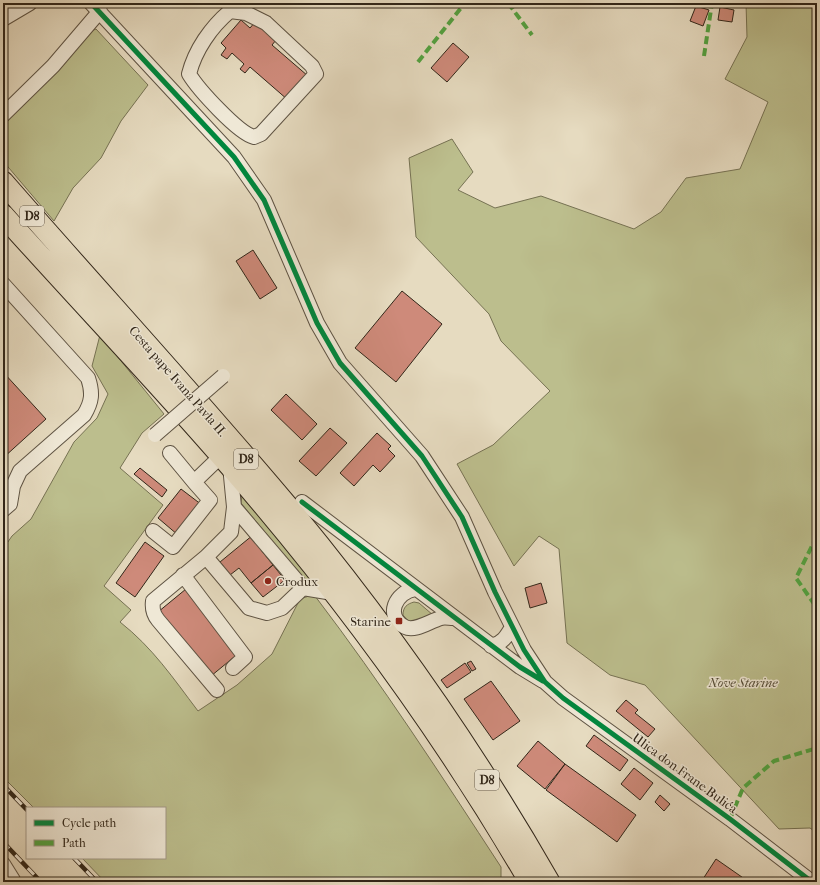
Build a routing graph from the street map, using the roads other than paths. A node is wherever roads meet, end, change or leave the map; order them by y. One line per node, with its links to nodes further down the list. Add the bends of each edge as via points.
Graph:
1 (30, 3): 3 (street)
2 (96, 6): 5 (street, via 53,66); 6 (street)
3 (3, 18)
4 (222, 113): 4 (street, via 248,136 254,137 261,134 316,74 312,66 266,23 246,13 230,11 223,17 208,35 189,74); 6 (street)
5 (3, 115)
6 (208, 129): 25 (street, via 234,157 264,200 317,323 340,362 422,456 462,518)
7 (3, 182): 29 (highway, Cesta pape Ivana Pavla II. / D8, via 289,509 349,584)
8 (3, 215): 13 (highway, Cesta pape Ivana Pavla II. / D8)
9 (3, 284): 17 (street, via 88,378 92,390 90,404 84,415 20,471 13,486 10,504)
10 (223, 376): 11 (street, bridge)
11 (154, 435)
12 (170, 454): 14 (street)
13 (226, 461): 14 (street); 16 (street); 23 (highway, Cesta pape Ivana Pavla II. / D8)
14 (194, 482): 18 (street, via 210,500 173,547)
15 (302, 502): 22 (street)
16 (234, 507): 19 (street, via 231,532); 21 (street)
17 (3, 510)
18 (153, 531)
19 (206, 557): 20 (street); 21 (street, via 249,608 267,613 282,608)
20 (183, 575): 27 (street, via 245,657); 30 (street, via 153,601 153,613)
21 (303, 588): 23 (street)
22 (415, 589): 24 (street); 24 (street, via 408,590 396,600 394,614 404,627 412,629 441,618)
23 (333, 593): 29 (highway, Cesta pape Ivana Pavla II. / D8)
24 (453, 618): 26 (street)
25 (512, 627): 26 (street, via 503,640); 28 (street)
26 (491, 646): 28 (street)
27 (234, 668)
28 (545, 682): 32 (street, Ulica don Frane Bulića)
29 (411, 683): 34 (highway, D8); 35 (highway, D8, via 513,820)
30 (217, 690)
31 (3, 864): 33 (street, via 14,880)
32 (807, 880)
33 (10, 882)
34 (530, 882)
35 (549, 882)

